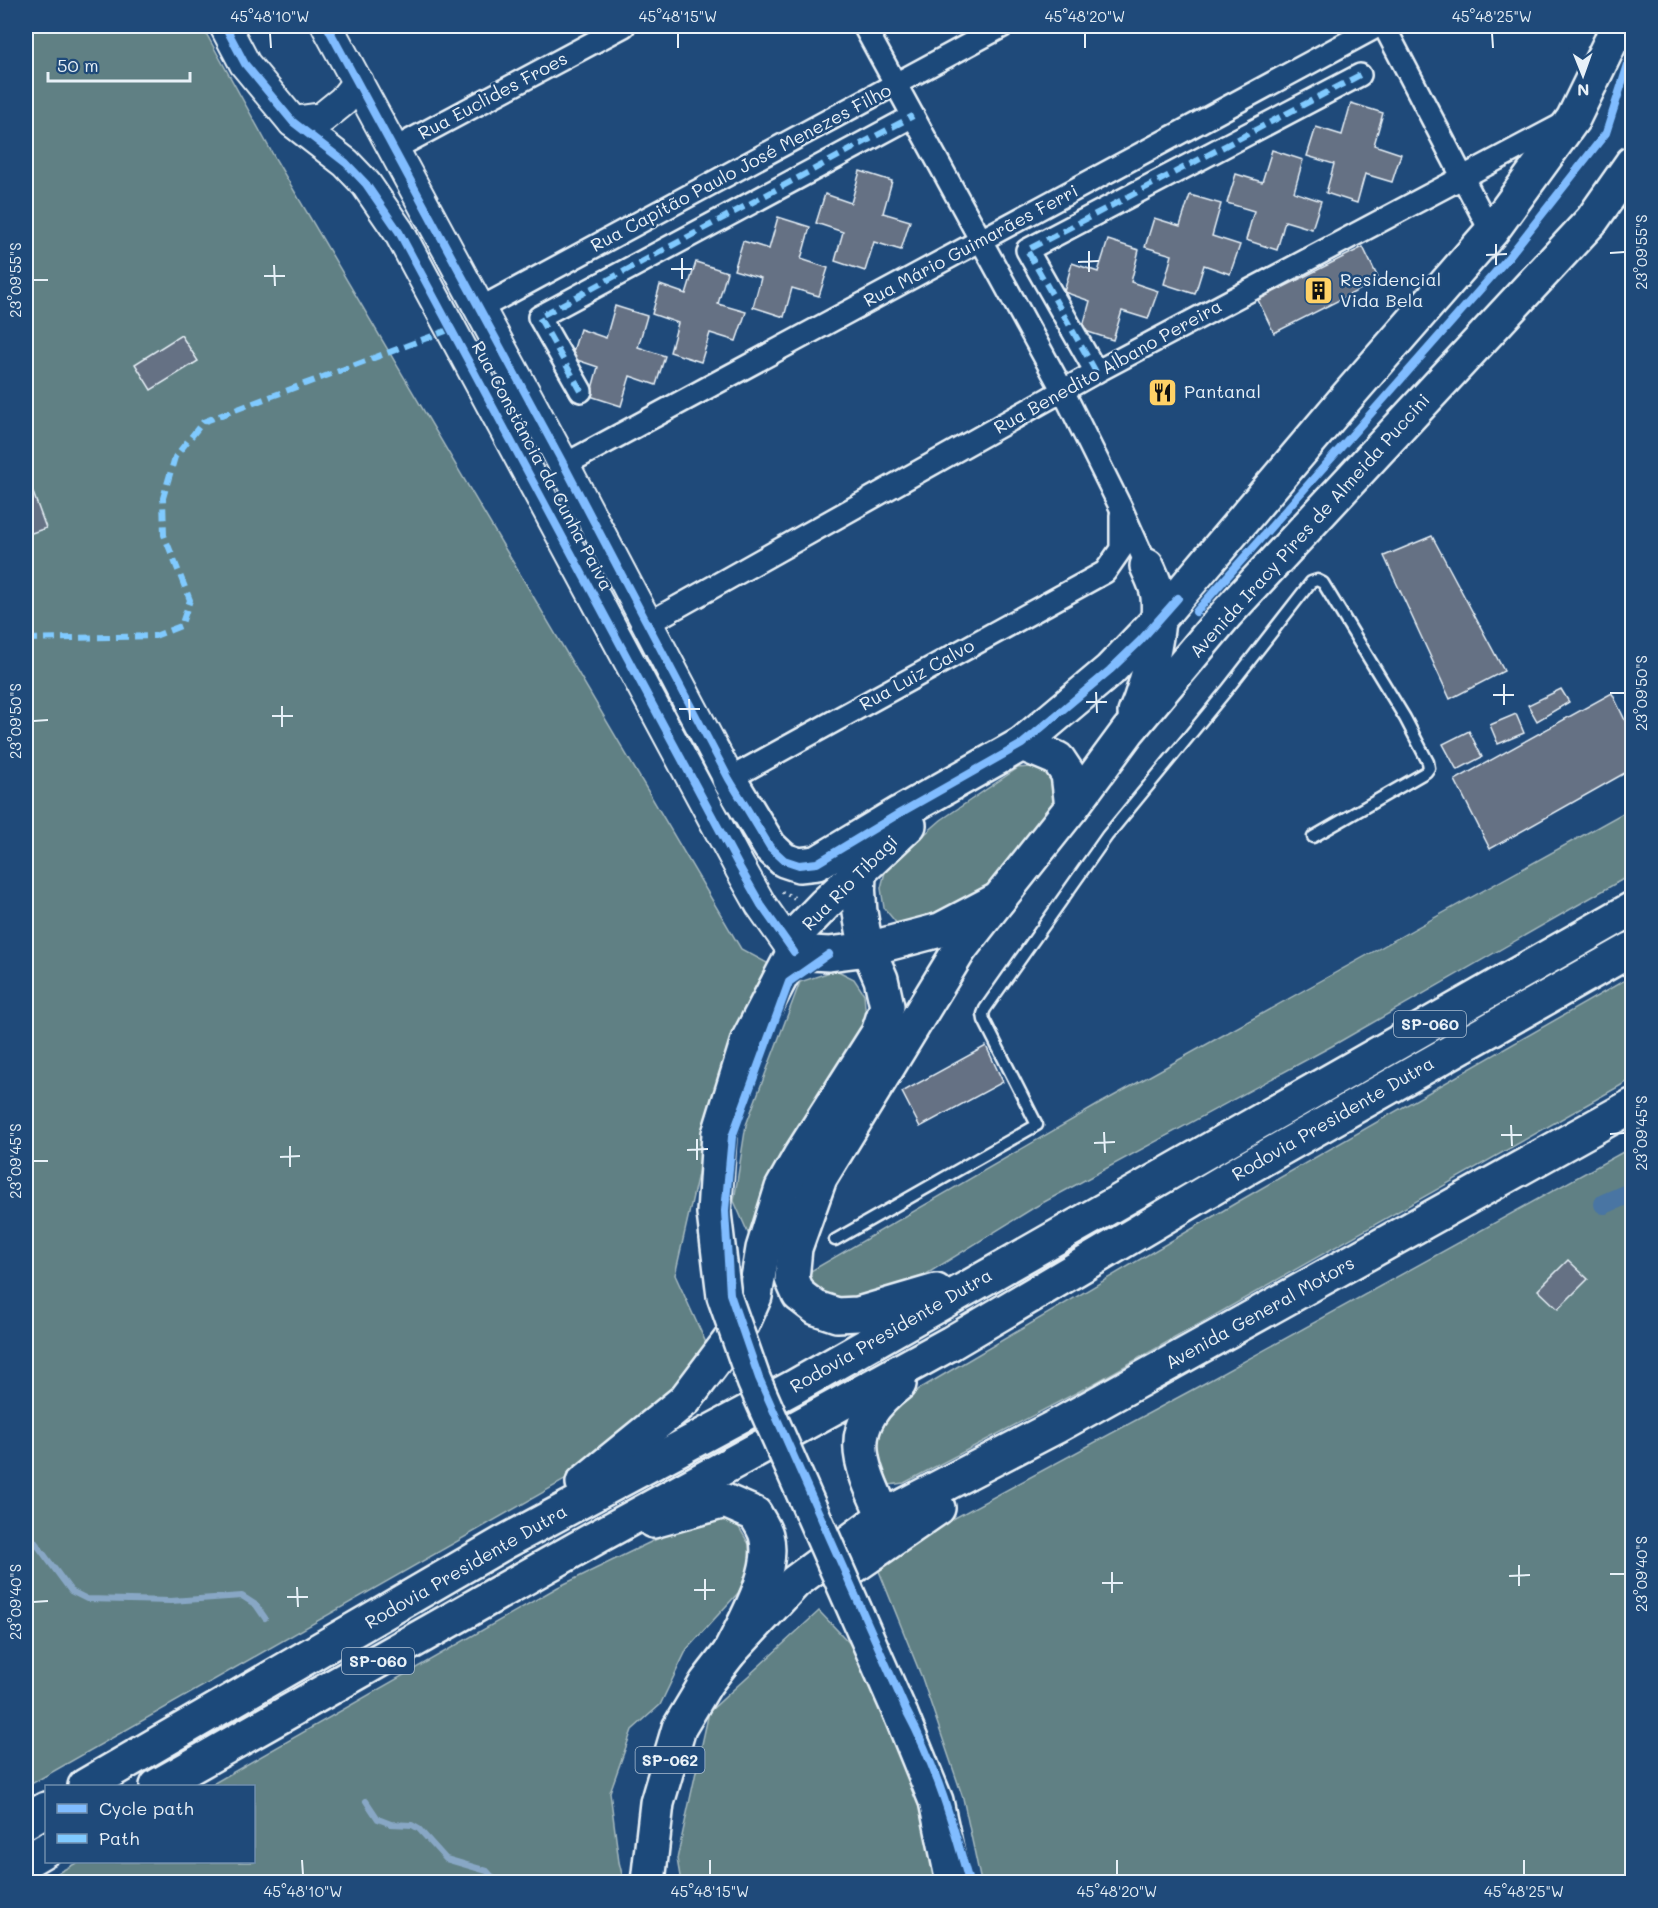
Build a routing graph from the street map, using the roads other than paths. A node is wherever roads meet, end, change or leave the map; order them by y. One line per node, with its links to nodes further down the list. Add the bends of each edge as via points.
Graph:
1 (225, 26): 14 (street, Rua Constância da Cunha Paiva, via 245,64)
2 (327, 26): 10 (street, Rua Constância da Cunha Paiva)
3 (624, 26): 15 (street, Rua Euclides Froes)
4 (864, 26): 11 (street)
5 (1003, 26): 11 (street, Rua Capitão Paulo José Menezes Filho)
6 (1378, 26): 19 (street, Rua Mário Guimarães Ferri)
7 (1384, 26): 17 (street)
8 (1616, 26): 13 (main road)
9 (1360, 75): 21 (street, via 1027,250)
10 (358, 82): 14 (street, via 322,118); 15 (street, Rua Constância da Cunha Paiva)
11 (896, 84): 12 (street); 20 (street, Rua Capitão Paulo José Menezes Filho)
12 (913, 116): 19 (street); 22 (street, via 539,316)
13 (1574, 119): 17 (street, Rua Benedito Albano Pereira); 18 (main road)
14 (293, 122): 41 (street, Rua Constância da Cunha Paiva, via 346,163 366,184 399,232 740,868)
15 (394, 149): 20 (street, Rua Constância da Cunha Paiva)
16 (1632, 163): 27 (main road, Avenida Iracy Pires de Almeida Puccini, via 1592,219)
17 (1463, 176): 18 (street); 21 (street, Rua Benedito Albano Pereira)
18 (1491, 232): 28 (main road)
19 (981, 240): 23 (street); 24 (street, Rua Mário Guimarães Ferri)
20 (479, 309): 24 (street, Rua Constância da Cunha Paiva)
21 (1096, 372): 23 (street, Rua Benedito Albano Pereira)
22 (581, 391)
23 (1063, 391): 25 (street); 29 (street, Rua Benedito Albano Pereira)
24 (564, 465): 29 (street, Rua Constância da Cunha Paiva)
25 (1121, 508): 26 (street); 33 (street, Rua Luiz Calvo, via 1121,549 1105,572)
26 (1147, 566): 28 (main road, via 1158,594)
27 (1227, 613): 28 (main road, via 1196,612); 30 (main road, Avenida Iracy Pires de Almeida Puccini)
28 (1159, 620): 30 (main road, via 1143,696); 31 (main road, via 1110,670)
29 (647, 624): 33 (street, Rua Constância da Cunha Paiva)
30 (1128, 731): 34 (main road, Avenida Iracy Pires de Almeida Puccini)
31 (1022, 744): 32 (main road); 34 (main road, via 1058,759 1068,774)
32 (986, 765): 33 (main road, via 817,863 799,865 784,860 770,847); 36 (main road, Rua Rio Tibagi, via 898,833)
33 (729, 779)
34 (1072, 807): 37 (main road, Avenida Iracy Pires de Almeida Puccini)
35 (1313, 837): 43 (lane, via 1429,768 1405,718 1323,583 1317,580 1311,582 1107,836 985,1009 984,1020 1037,1125)
36 (859, 871): 39 (main road, via 861,925); 41 (main road, Rua Rio Tibagi, via 800,930)
37 (999, 899): 39 (main road, via 940,930); 44 (main road, Avenida Iracy Pires de Almeida Puccini, via 960,949 820,1178 795,1248 792,1280 799,1295 816,1308 837,1315 858,1314)
38 (1632, 909): 44 (main road, Rodovia Presidente Dutra / SP-060)
39 (868, 949): 41 (main road, via 829,954); 49 (main road, via 881,979 886,1006 878,1034 782,1188 763,1249 755,1296 743,1323 685,1400)
40 (1632, 949): 45 (main road, Rodovia Presidente Dutra / SP-060, via 1245,1169)
41 (794, 952): 59 (main road, Rua Rio Tibagi, bridge, via 748,1040 719,1134 714,1213 724,1296 753,1381 936,1801)
42 (1632, 1106): 46 (main road, Avenida General Motors)
43 (835, 1240)
44 (984, 1278): 49 (main road, Rodovia Presidente Dutra / SP-060, via 794,1387)
45 (951, 1343): 47 (main road, via 881,1398 865,1419 860,1444); 48 (main road, Rodovia Presidente Dutra / SP-060)
46 (1057, 1426): 47 (main road, Avenida General Motors); 50 (main road)
47 (884, 1516): 50 (main road, via 879,1539); 51 (main road, SP-062, via 795,1582)
48 (599, 1536): 51 (main road, via 725,1501 755,1514 766,1536 768,1557 760,1588); 53 (main road, Rodovia Presidente Dutra / SP-060)
49 (505, 1542): 52 (main road, Rodovia Presidente Dutra / SP-060)
50 (868, 1557): 51 (main road)
51 (730, 1652): 58 (main road, SP-062, via 679,1728 657,1803)
52 (87, 1785)
53 (159, 1785)
54 (45, 1810): 55 (main road)
55 (26, 1821)
56 (45, 1850): 57 (main road)
57 (26, 1861)
58 (648, 1882)
59 (953, 1882)

